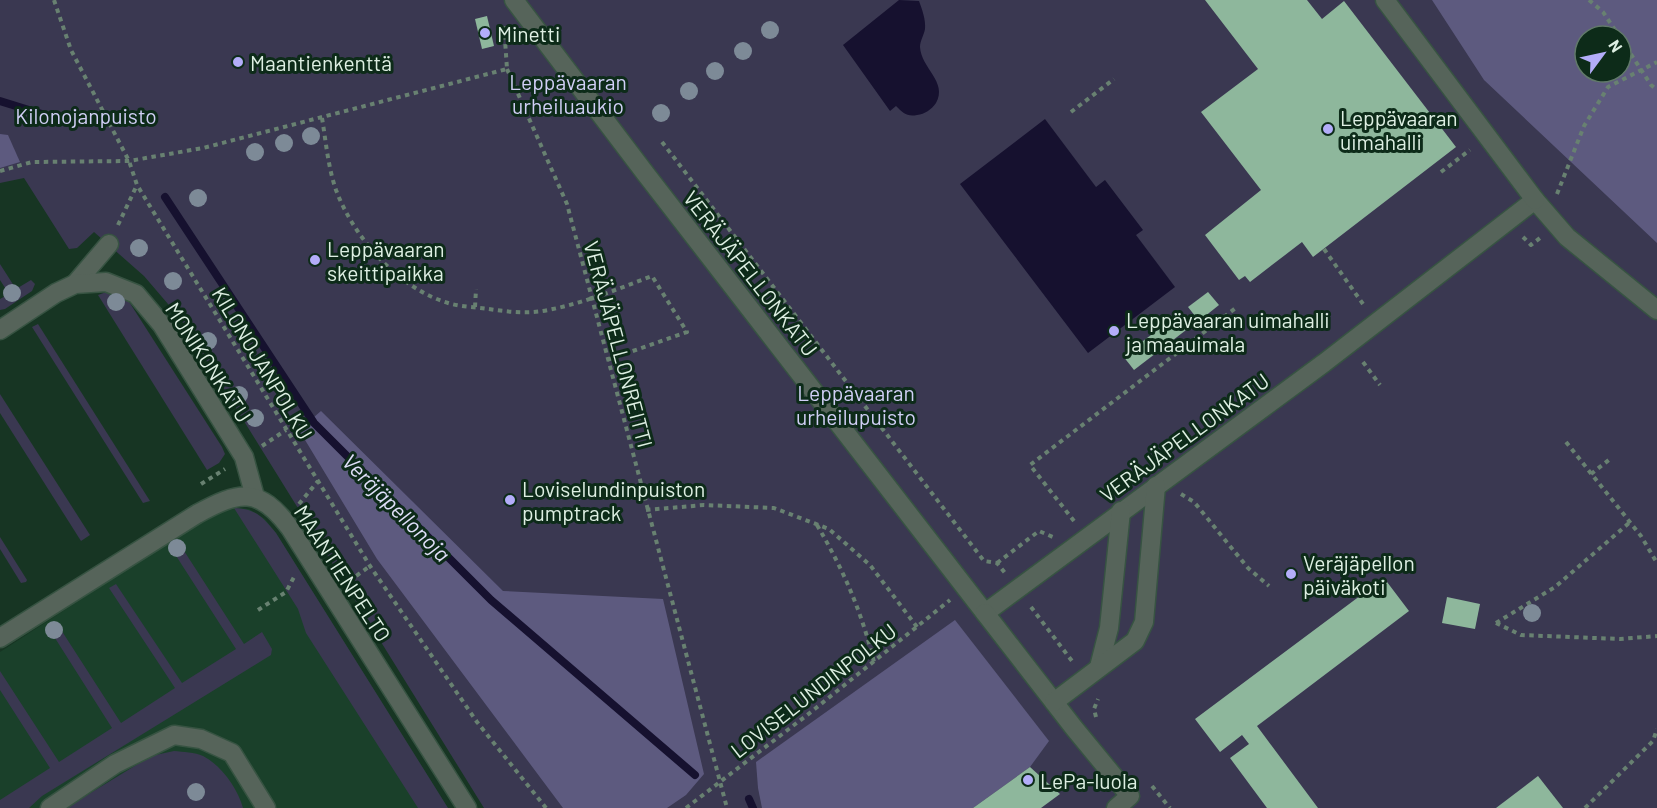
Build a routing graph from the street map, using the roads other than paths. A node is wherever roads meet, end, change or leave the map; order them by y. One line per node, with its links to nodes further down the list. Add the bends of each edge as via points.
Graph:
1 (514, 0): 11 (street, VERÄJÄPELLONKATU)
2 (1385, 0): 3 (street)
3 (1535, 200): 6 (street, via 1567,237); 8 (street, VERÄJÄPELLONKATU)
4 (108, 244): 5 (street)
5 (75, 284): 7 (street, MONIKONKATU); 9 (street, MONIKONKATU, via 106,282 136,294 162,325 243,457)
6 (1657, 310)
7 (0, 330)
8 (1162, 482): 10 (street, VERÄJÄPELLONKATU); 13 (street, via 1144,622 1135,641)
9 (255, 497): 12 (street, via 220,501); 17 (street, MAANTIENPELTO, via 267,502 285,521)
10 (1121, 511): 11 (street, VERÄJÄPELLONKATU); 13 (street, via 1109,628)
11 (985, 613): 14 (street, VERÄJÄPELLONKATU)
12 (0, 638)
13 (1092, 673): 14 (street)
14 (1054, 702): 18 (street, VERÄJÄPELLONKATU, via 1130,796)
15 (50, 808): 16 (street, via 115,764 174,735 201,739 232,753)
16 (266, 808)
17 (467, 808)
18 (1116, 808)

